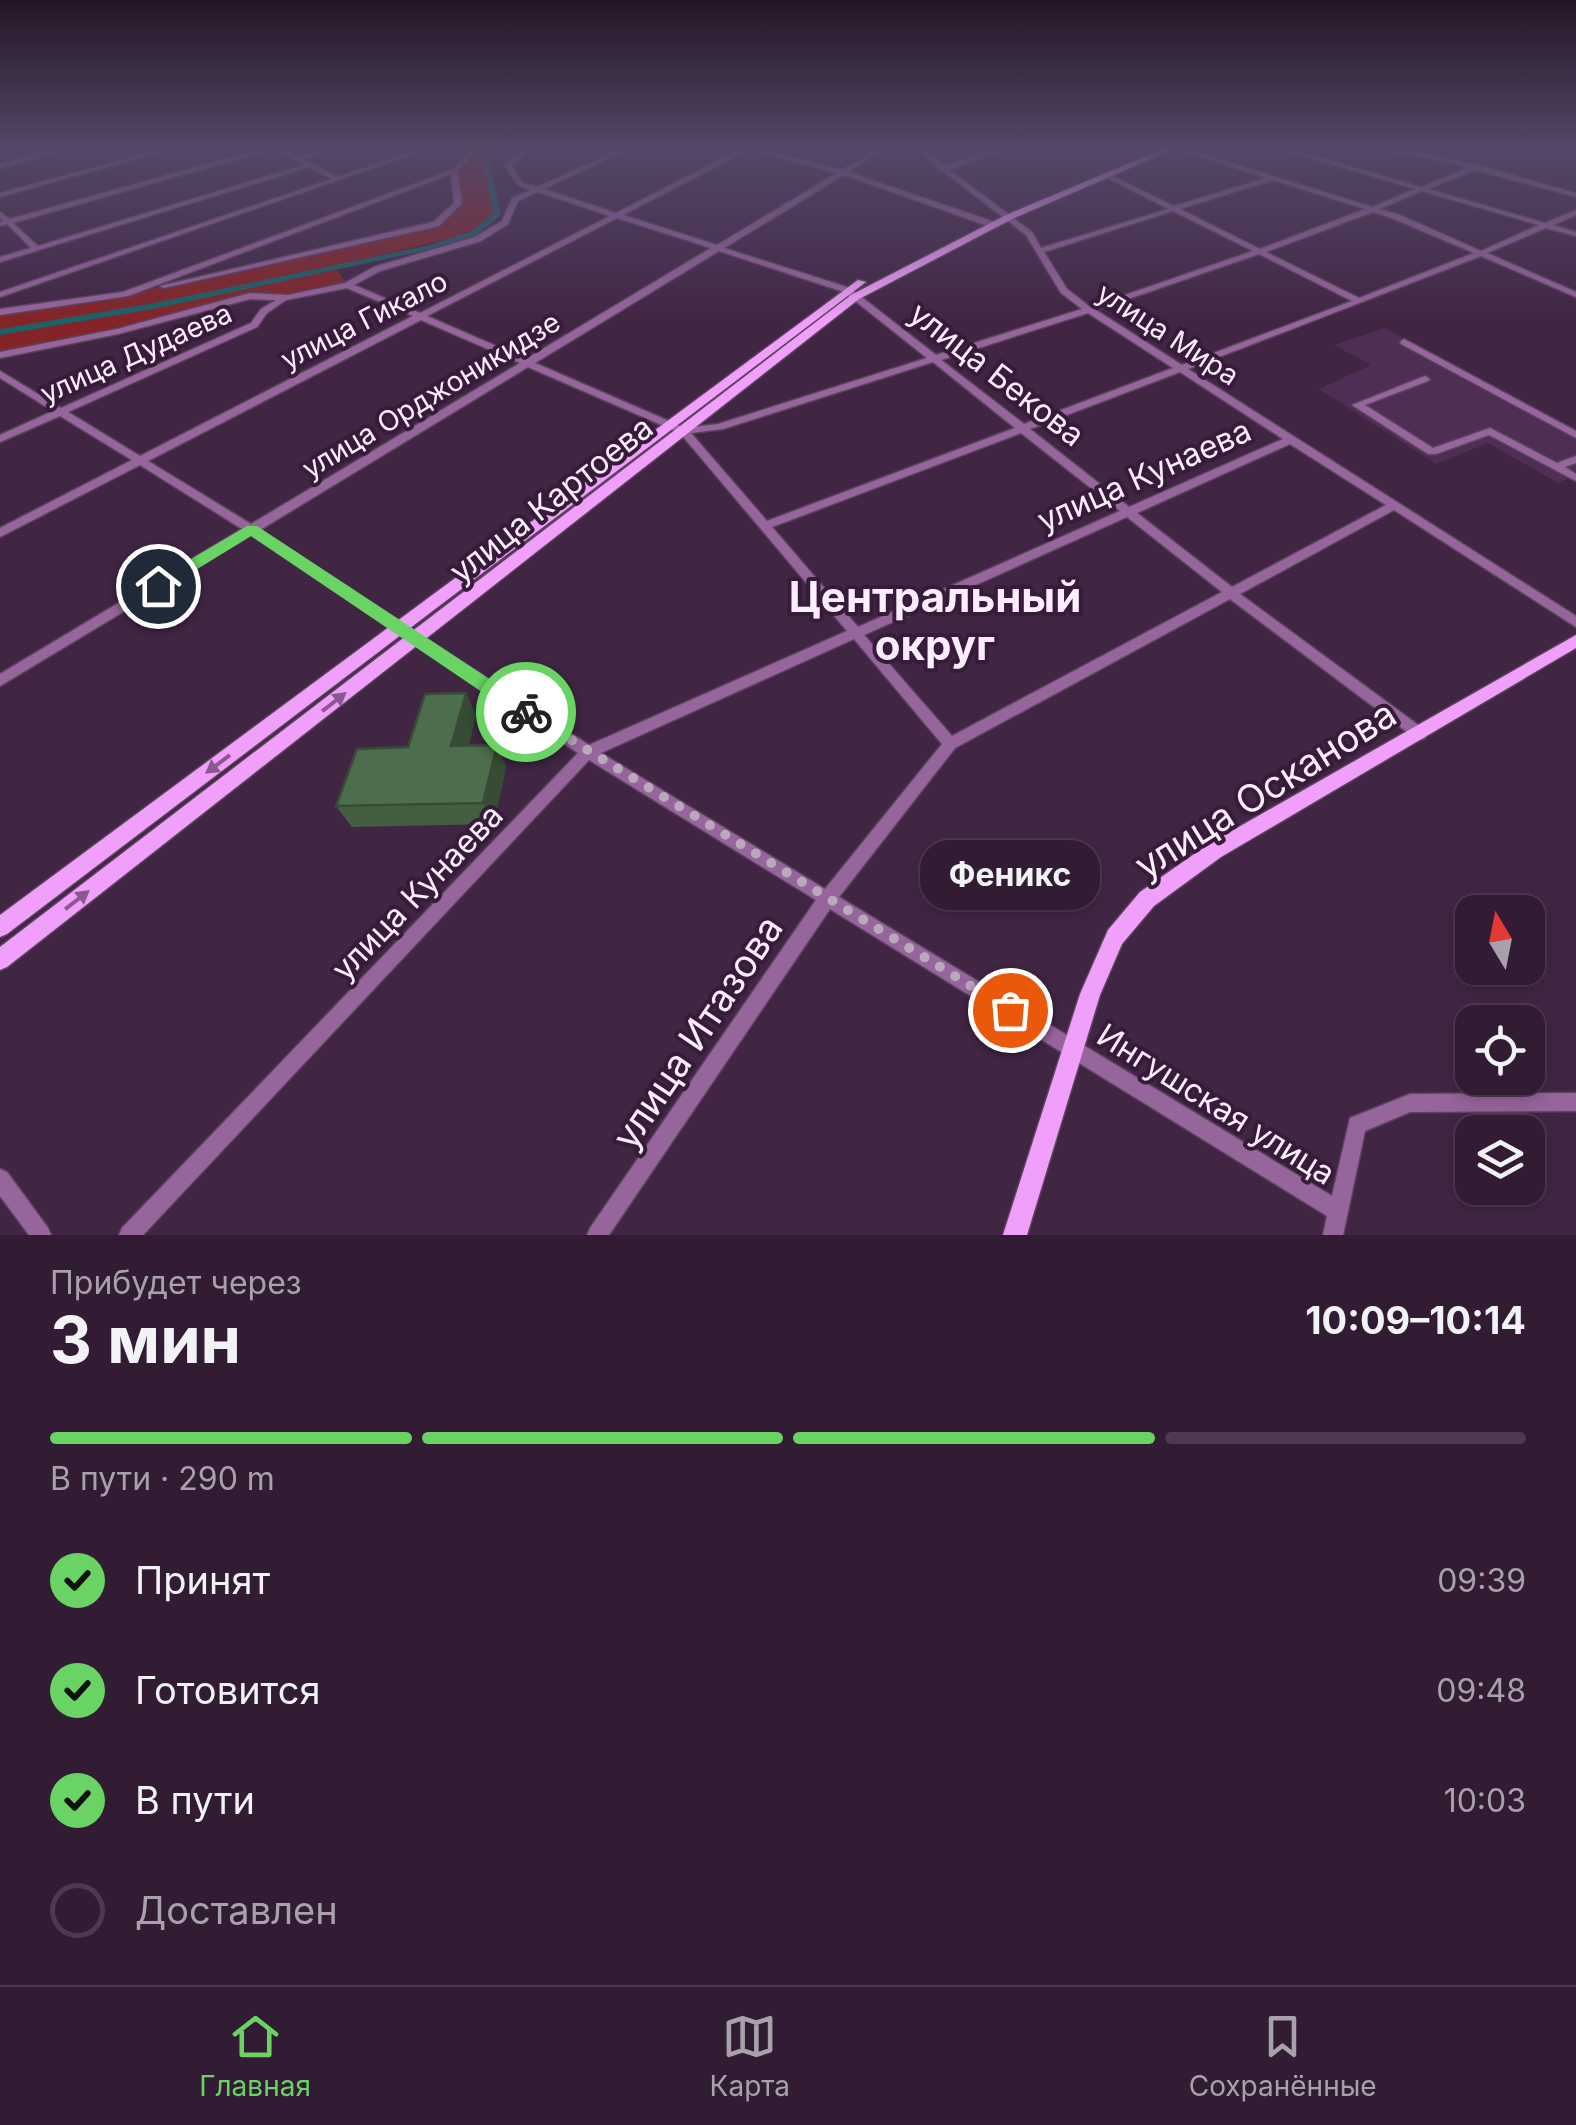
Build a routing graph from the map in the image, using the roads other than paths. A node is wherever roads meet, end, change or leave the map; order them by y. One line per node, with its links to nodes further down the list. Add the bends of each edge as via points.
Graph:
1 (69, 205): 25 (street)
2 (183, 205): 30 (street)
3 (261, 205): 39 (street)
4 (364, 205): 37 (street)
5 (456, 205): 37 (street, via 436,224)
6 (513, 205): 35 (street, via 505,222 478,239 377,269)
7 (589, 205): 23 (street, улица Бекова)
8 (637, 205): 23 (street, улица Гикало)
9 (789, 205): 29 (street, улица Орджоникидзе)
10 (933, 205): 26 (street)
11 (991, 205): 24 (street, улица Мира)
12 (1029, 205): 24 (main road, улица Картоева)
13 (1033, 205): 24 (main road, улица Картоева)
14 (1167, 205): 19 (street)
15 (1185, 205): 19 (street)
16 (1358, 205): 20 (street)
17 (1388, 205): 20 (street)
18 (1478, 205): 27 (street)
19 (1174, 208): 31 (street); 32 (street)
20 (1375, 210): 31 (street); 33 (street)
21 (1576, 212): 27 (street)
22 (0, 214): 25 (street)
23 (619, 214): 29 (street, улица Бекова); 44 (street, улица Гикало)
24 (1006, 215): 26 (main road, улица Картоева); 32 (street, улица Мира)
25 (4, 223): 30 (street)
26 (987, 224): 36 (main road, улица Картоева)
27 (1544, 224): 28 (street); 33 (street)
28 (1576, 234)
29 (721, 247): 36 (street, улица Бекова); 48 (street, улица Орджоникидзе)
30 (37, 249): 34 (street)
31 (1257, 250): 41 (street); 42 (street)
32 (1038, 251): 42 (street, улица Мира, via 1064,291)
33 (1478, 253): 38 (street); 41 (street)
34 (0, 260)
35 (348, 285): 40 (street); 44 (street)
36 (851, 293): 47 (street, улица Бекова); 55 (main road, улица Картоева); 57 (main road, улица Картоева)
37 (125, 294): 43 (street)
38 (1576, 294)
39 (0, 295)
40 (283, 299): 46 (street, via 250,296); 54 (street, улица Дудаева, via 254,324)
41 (1356, 300): 49 (street)
42 (1086, 308): 47 (street); 49 (street, улица Мира)
43 (0, 312)
44 (417, 317): 48 (street); 62 (street, улица Гикало)
45 (1404, 342): 50 (street)
46 (0, 355)
47 (932, 358): 56 (street, улица Бекова); 57 (street, via 719,427)
48 (528, 363): 55 (street); 68 (street, улица Орджоникидзе)
49 (1177, 367): 56 (street); 60 (street, улица Мира)
50 (1454, 369): 52 (street); 63 (street, via 1357,404 1432,452 1490,431)
51 (0, 374): 54 (street, Ингушская улица)
52 (1484, 386): 53 (street); 58 (street)
53 (1470, 391)
54 (59, 412): 59 (street, улица Дудаева); 62 (street, Ингушская улица)
55 (665, 425): 57 (street); 72 (main road, улица Картоева)
56 (1021, 429): 66 (street, улица Бекова); 67 (street)
57 (684, 432): 67 (street); 74 (main road, улица Картоева)
58 (1576, 435)
59 (0, 440)
60 (1290, 440): 65 (street, улица Мира); 66 (street, улица Кунаева)
61 (1576, 459): 63 (street)
62 (140, 460): 68 (street, Ингушская улица); 69 (street, улица Гикало)
63 (1556, 467): 64 (street)
64 (1576, 478)
65 (1393, 506): 70 (street, улица Итазова); 71 (street, улица Мира)
66 (1129, 513): 70 (street, улица Бекова); 73 (street, улица Кунаева)
67 (765, 526): 73 (street)
68 (252, 530): 72 (street, Ингушская улица); 76 (street, улица Орджоникидзе)
69 (0, 534)
70 (1231, 593): 77 (street, улица Бекова); 78 (street, улица Итазова)
71 (1576, 622)
72 (398, 629): 74 (street, Ингушская улица); 81 (main road, улица Картоева, one-way to 81)
73 (854, 634): 78 (street); 79 (street, улица Кунаева)
74 (415, 640): 79 (street, Ингушская улица); 82 (main road, улица Картоева, one-way to 74)
75 (1572, 648): 77 (main road, улица Осканова)
76 (0, 681)
77 (1420, 734): 83 (main road, улица Осканова, via 1214,851 1146,898 1114,937)
78 (950, 744): 80 (street, улица Итазова)
79 (588, 752): 80 (street, Ингушская улица); 88 (street, улица Кунаева)
80 (826, 900): 83 (street, Ингушская улица); 89 (street, улица Итазова)
81 (0, 927)
82 (0, 960)
83 (1071, 1047): 86 (street, Ингушская улица); 90 (main road, улица Осканова)
84 (1576, 1102): 86 (street, via 1410,1103 1381,1112 1357,1125)
85 (0, 1178): 87 (street)
86 (1336, 1210): 91 (street)
87 (41, 1235)
88 (129, 1235)
89 (598, 1235)
90 (1015, 1235)
91 (1334, 1235)

